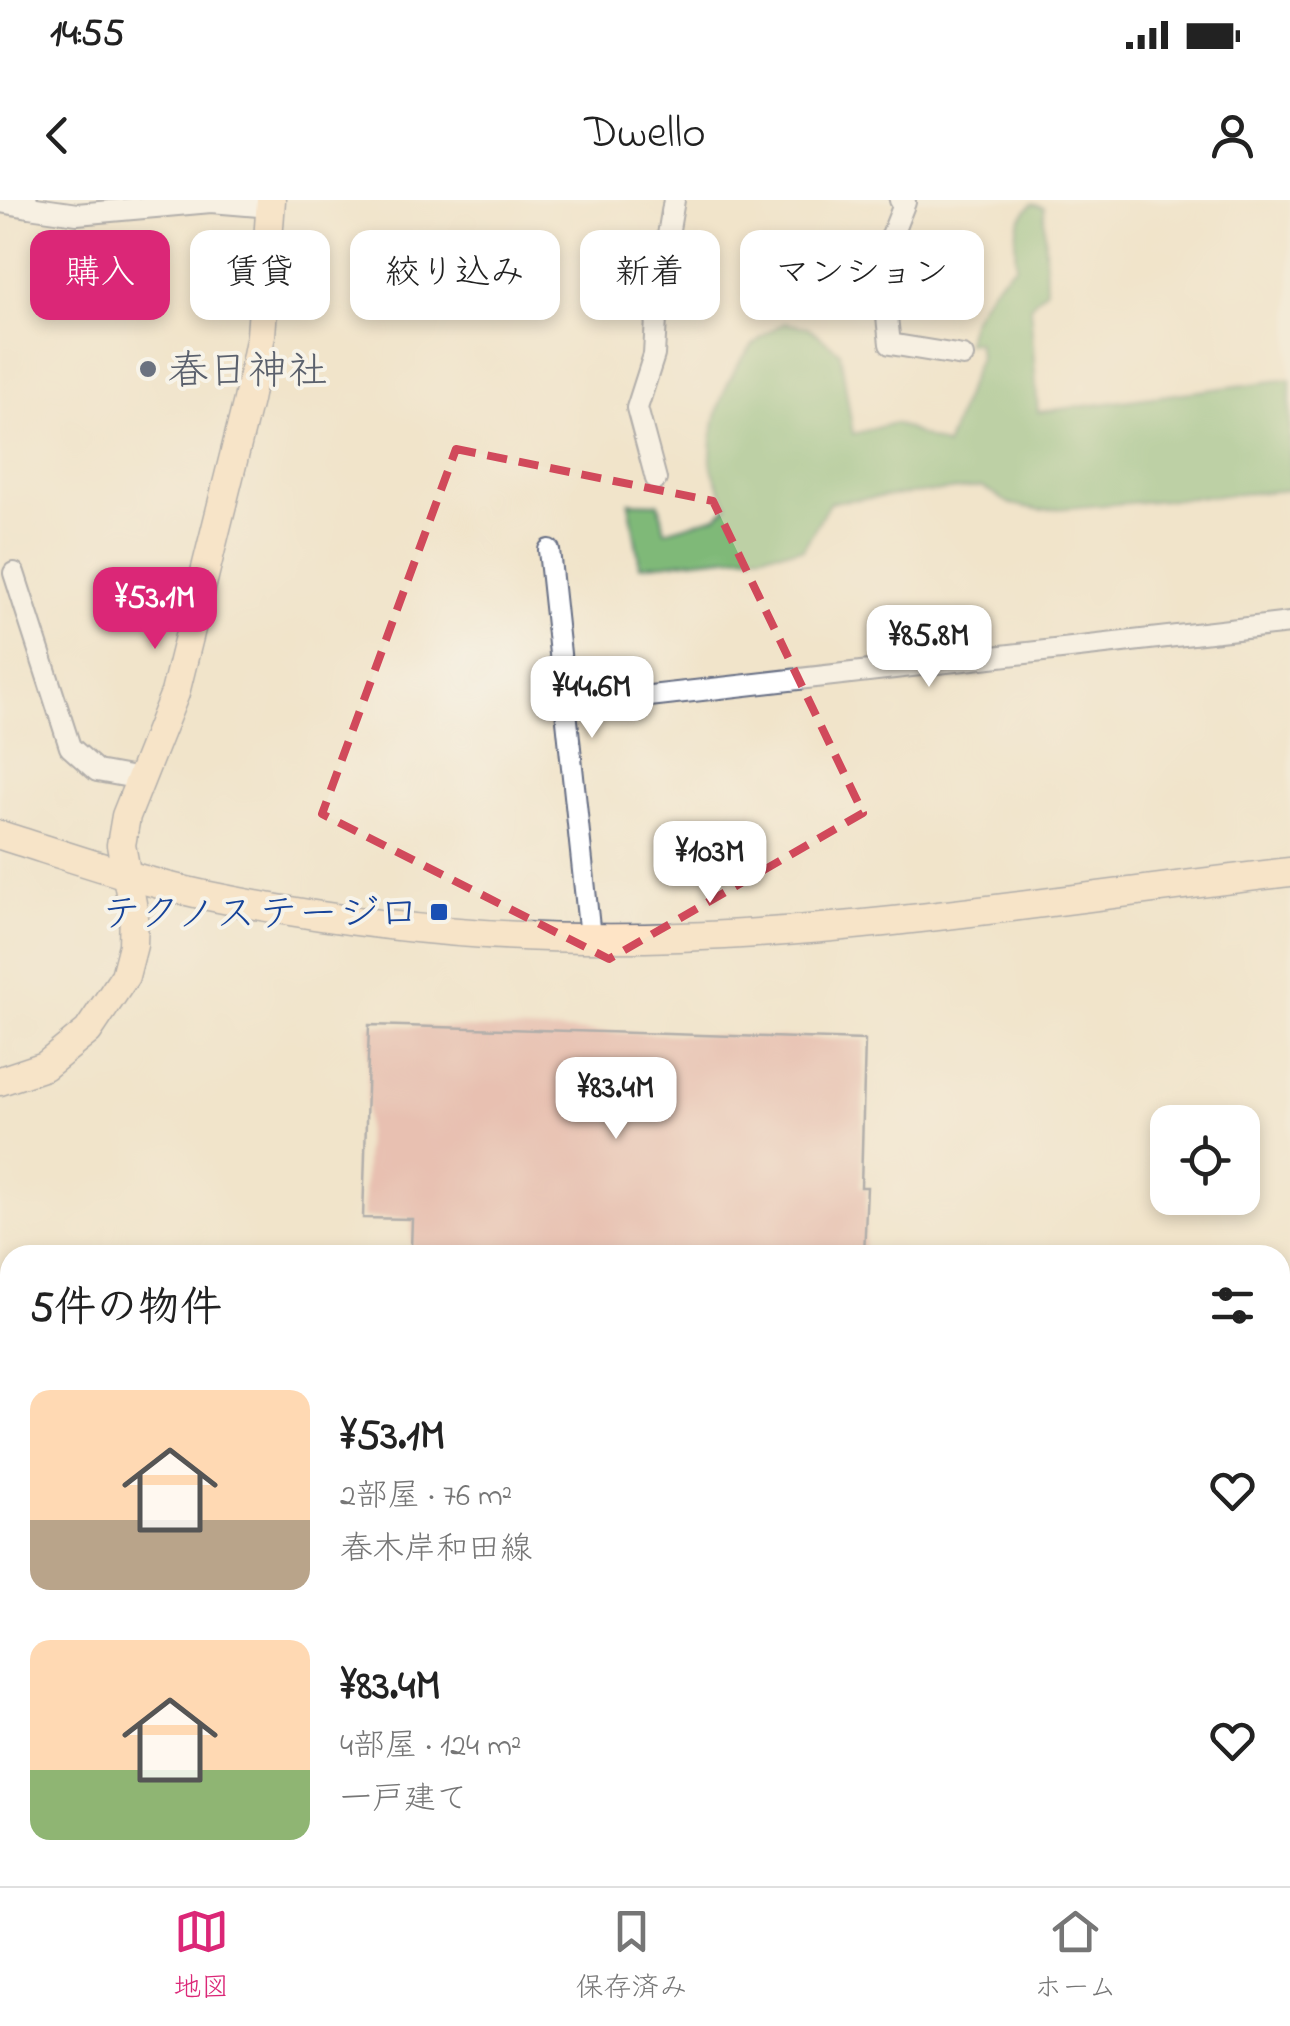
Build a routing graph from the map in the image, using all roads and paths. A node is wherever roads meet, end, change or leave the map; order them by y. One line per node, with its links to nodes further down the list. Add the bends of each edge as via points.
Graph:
1 (674, 200): 7 (street, via 654,355 637,408)
2 (900, 200): 6 (street, via 905,202 880,263 890,344)
3 (0, 202): 4 (street)
4 (28, 204): 5 (street, via 77,214 211,202)
5 (271, 204): 12 (street, via 261,335 248,400 174,693)
6 (964, 356)
7 (656, 479)
8 (548, 550): 11 (street)
9 (14, 573): 12 (street, via 70,747 97,771)
10 (1290, 624): 11 (street)
11 (562, 706): 16 (street)
12 (141, 779): 15 (street, via 122,844)
13 (0, 835): 15 (street)
14 (1290, 872): 16 (street, via 758,932)
15 (128, 875): 16 (street, via 317,915); 17 (street, via 134,945 125,976 88,1031 45,1066)
16 (590, 937)
17 (0, 1081)

